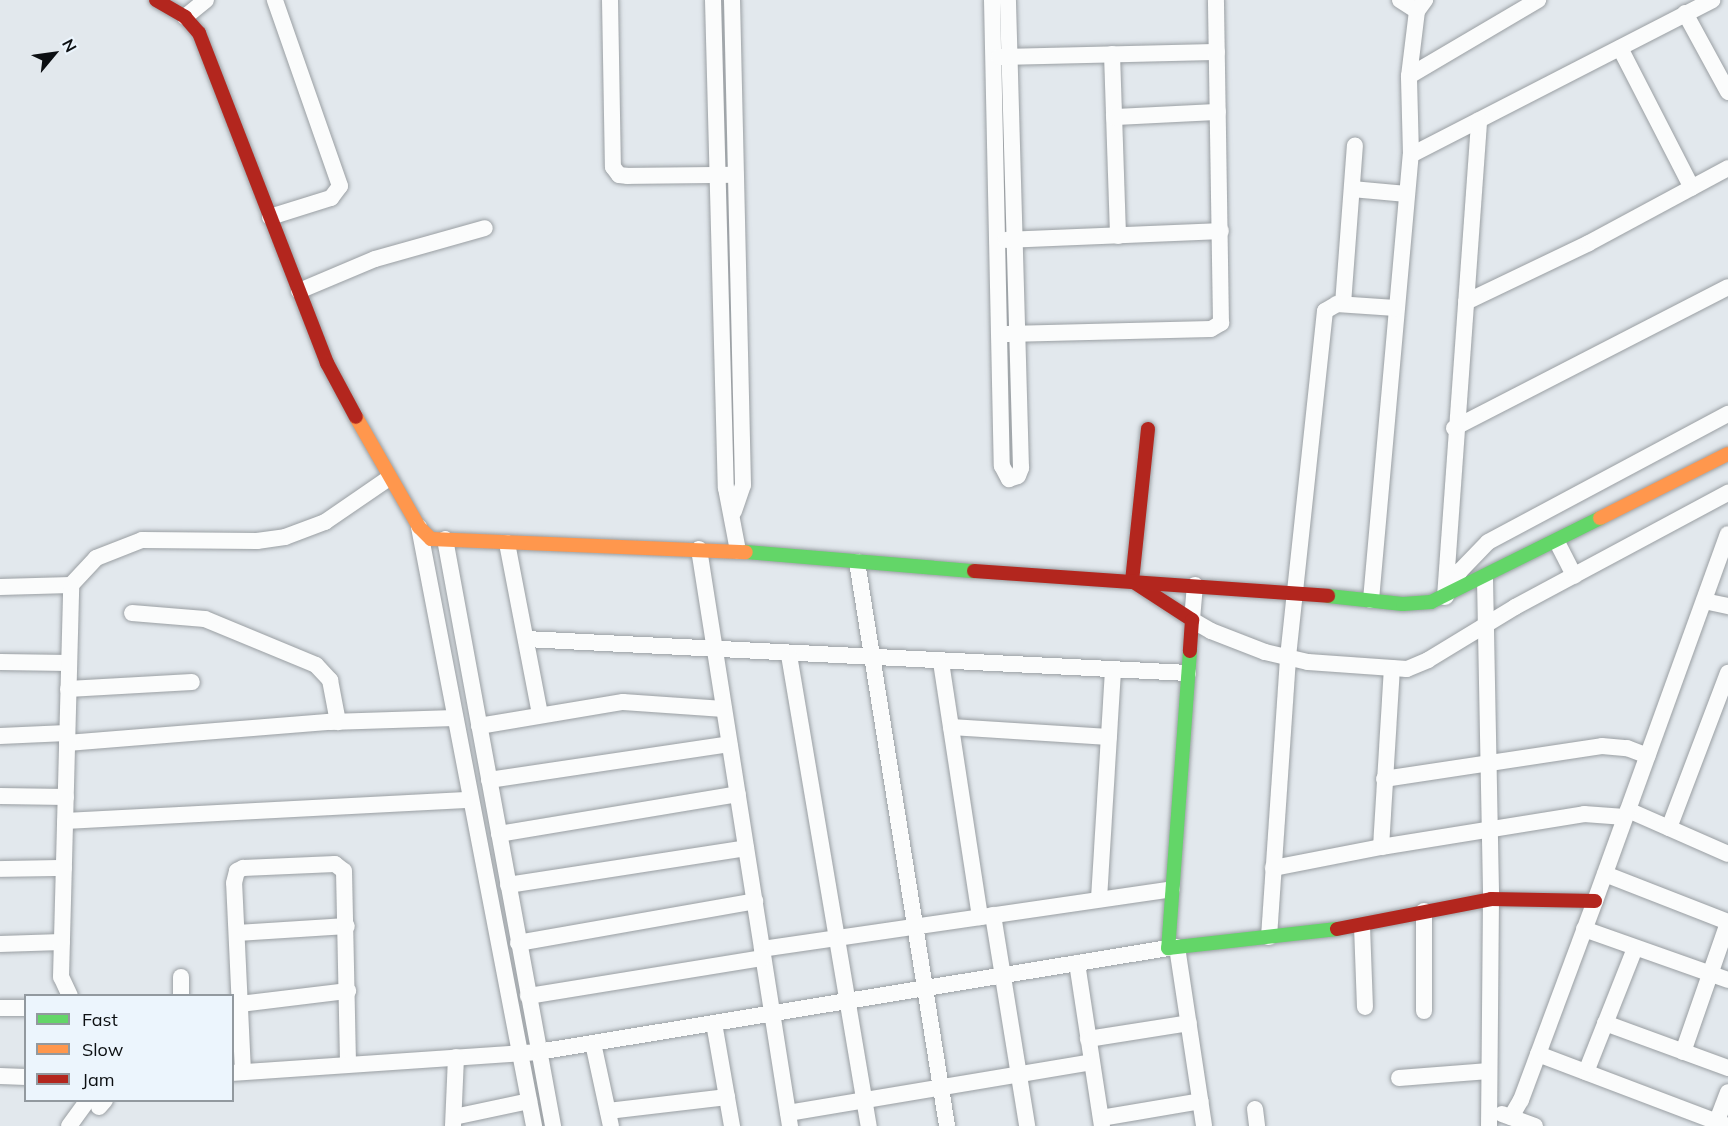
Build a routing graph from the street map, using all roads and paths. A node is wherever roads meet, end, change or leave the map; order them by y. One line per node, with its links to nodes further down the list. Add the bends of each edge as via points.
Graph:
1 (156, 0): 15 (street)
2 (206, 0): 15 (street)
3 (275, 0): 32 (street, via 340,186 331,198)
4 (610, 0): 28 (street, via 613,167 619,175 628,176)
5 (713, 0): 28 (street)
6 (732, 0): 28 (street)
7 (992, 0): 19 (street)
8 (1008, 0): 19 (street)
9 (1216, 0): 17 (street)
10 (1400, 0): 13 (street)
11 (1539, 0): 20 (street)
12 (1712, 0): 14 (street)
13 (1421, 5): 20 (street)
14 (1684, 13): 16 (street); 21 (street)
15 (184, 17): 32 (street, via 199,33 208,53)
16 (1620, 48): 24 (street); 29 (street)
17 (1217, 52): 18 (street); 22 (street)
18 (1112, 54): 19 (street); 23 (street)
19 (1002, 57): 36 (street); 37 (street)
20 (1409, 75): 26 (street)
21 (1728, 92)
22 (1218, 112): 23 (street); 34 (street)
23 (1114, 117): 35 (street)
24 (1479, 120): 26 (street); 40 (street)
25 (1355, 145): 30 (street)
26 (1411, 155): 31 (street)
27 (1728, 168): 29 (street)
28 (726, 175): 57 (street, via 726,488 734,511)
29 (1692, 188): 40 (street)
30 (1352, 189): 31 (street); 41 (street)
31 (1407, 194): 42 (street)
32 (270, 217): 39 (street)
33 (485, 228): 39 (street, via 375,259)
34 (1221, 231): 35 (street); 44 (street, via 1223,316 1217,327)
35 (1118, 236): 36 (street)
36 (1015, 239): 37 (street); 44 (street)
37 (998, 240): 43 (street)
38 (1728, 287): 46 (street)
39 (299, 291): 49 (street, via 327,363)
40 (1466, 302): 46 (street)
41 (1343, 304): 42 (street); 65 (street, via 1325,311)
42 (1395, 308): 67 (street)
43 (1000, 334): 44 (street); 44 (street, via 1002,466 1009,479 1018,476 1021,468)
44 (1017, 334)
45 (1728, 414): 66 (street, via 1488,542 1460,571)
46 (1454, 428): 66 (street)
47 (1148, 429): 61 (street)
48 (1728, 454): 54 (street)
49 (389, 478): 51 (street); 62 (street, via 325,522 285,537 257,541 142,540 96,558)
50 (1728, 493): 59 (street)
51 (418, 527): 53 (street, via 431,538); 89 (street)
52 (1728, 534): 68 (street)
53 (445, 539): 55 (street); 91 (street)
54 (1557, 542): 59 (street); 60 (street)
55 (507, 543): 56 (street); 73 (street)
56 (699, 549): 57 (street); 74 (street)
57 (738, 551): 58 (street)
58 (857, 562): 61 (street); 77 (street)
59 (1574, 576): 72 (street)
60 (1485, 579): 66 (street); 72 (street)
61 (1132, 582): 63 (street); 71 (street)
62 (71, 585): 64 (street); 80 (street)
63 (1195, 585): 65 (street); 71 (street)
64 (0, 587)
65 (1298, 593): 67 (street); 76 (street)
66 (1445, 597): 67 (street, via 1403,604)
67 (1371, 600)
68 (1704, 601): 69 (street); 97 (street)
69 (1728, 606)
70 (132, 613): 90 (street, via 205,619 316,665 330,680)
71 (1192, 621): 76 (street, via 1264,652); 83 (street)
72 (1485, 626): 81 (street, via 1428,660 1407,669); 98 (street)
73 (526, 639): 74 (street); 88 (street)
74 (715, 651): 75 (street); 87 (street)
75 (789, 655): 77 (street); 132 (street)
76 (1288, 657): 81 (street); 114 (street)
77 (872, 658): 79 (street); 127 (street)
78 (0, 662): 80 (street)
79 (941, 662): 82 (street); 92 (street)
80 (69, 663): 86 (street)
81 (1392, 668): 99 (street)
82 (1113, 670): 83 (street); 94 (street)
83 (1188, 673): 118 (street)
84 (1728, 673): 107 (street)
85 (192, 682): 86 (street)
86 (68, 689): 95 (street)
87 (724, 709): 88 (street, via 623,702); 96 (street)
88 (540, 715): 91 (street)
89 (455, 718): 90 (street); 104 (street)
90 (338, 722): 95 (street)
91 (479, 726): 100 (street)
92 (951, 727): 94 (street); 124 (street)
93 (0, 736): 95 (street)
94 (1109, 737): 119 (street)
95 (67, 738): 103 (street)
96 (729, 744): 100 (street); 101 (street)
97 (1648, 756): 98 (street, via 1627,748 1602,746); 105 (street)
98 (1486, 763): 99 (street); 108 (street)
99 (1384, 779): 110 (street)
100 (489, 780): 109 (street)
101 (738, 794): 109 (street); 111 (street)
102 (0, 796): 103 (street)
103 (66, 797): 106 (street)
104 (470, 800): 106 (street); 163 (street)
105 (1627, 814): 107 (street); 108 (street, via 1584,814); 116 (street)
106 (65, 821): 113 (street)
107 (1669, 828): 112 (street)
108 (1487, 831): 110 (street); 120 (street)
109 (499, 834): 117 (street)
110 (1381, 847): 114 (street)
111 (746, 848): 117 (street); 121 (street)
112 (1728, 854)
113 (64, 868): 115 (street); 133 (street)
114 (1274, 868): 131 (street)
115 (0, 869)
116 (1605, 874): 122 (street); 125 (street)
117 (508, 885): 134 (street)
118 (1172, 889): 119 (street); 136 (street)
119 (1099, 899): 124 (street)
120 (1491, 899): 122 (street); 123 (street); 169 (street)
121 (754, 901): 134 (street); 138 (street)
122 (1595, 901): 129 (street)
123 (1424, 912): 128 (street); 154 (street)
124 (986, 916): 127 (street); 141 (street)
125 (1728, 923): 140 (street)
126 (347, 926): 130 (street); 130 (street, via 346,880 341,867 243,868 235,875); 145 (street)
127 (914, 926): 132 (street); 144 (street)
128 (1362, 927): 131 (street); 151 (street)
129 (1584, 929): 137 (street); 164 (street)
130 (237, 933): 150 (street)
131 (1269, 937): 136 (street)
132 (837, 938): 138 (street); 149 (street)
133 (62, 942): 135 (street); 146 (street, via 61,977)
134 (518, 943): 148 (street)
135 (0, 944)
136 (1173, 948): 139 (street); 157 (street)
137 (1635, 948): 140 (street); 158 (street)
138 (763, 953): 148 (street); 155 (street)
139 (1077, 963): 141 (street); 159 (street)
140 (1710, 973): 143 (street); 162 (street)
141 (1002, 975): 144 (street); 172 (street)
142 (181, 977): 147 (street)
143 (1728, 980)
144 (924, 989): 149 (street); 176 (street)
145 (348, 992): 150 (street); 167 (street)
146 (69, 994)
147 (181, 994)
148 (528, 996): 161 (street)
149 (848, 1003): 155 (street); 179 (street)
150 (240, 1004): 170 (street)
151 (1365, 1007)
152 (0, 1008): 153 (street)
153 (24, 1008)
154 (1424, 1011)
155 (772, 1014): 156 (street); 186 (street)
156 (714, 1023): 160 (street); 178 (street)
157 (1189, 1023): 159 (street); 181 (street)
158 (1605, 1023): 162 (street); 171 (street)
159 (1088, 1039): 166 (street)
160 (593, 1043): 161 (street); 185 (street)
161 (538, 1052): 163 (street); 192 (street)
162 (1683, 1052): 168 (street)
163 (519, 1053): 165 (street); 180 (street)
164 (1538, 1054): 171 (street); 183 (street)
165 (456, 1057): 167 (street); 187 (street)
166 (1092, 1062): 172 (street); 188 (street)
167 (348, 1063): 170 (street)
168 (1728, 1068)
169 (1488, 1071): 175 (street); 184 (street)
170 (238, 1072)
171 (1586, 1072): 189 (street)
172 (1018, 1074): 176 (street); 196 (street)
173 (0, 1076): 174 (street)
174 (24, 1077)
175 (1399, 1078)
176 (940, 1087): 179 (street); 195 (street)
177 (1728, 1092): 189 (street)
178 (727, 1098): 185 (street); 193 (street)
179 (864, 1100): 186 (street); 194 (street)
180 (529, 1101): 187 (street); 191 (street)
181 (1201, 1101): 188 (street); 197 (street)
182 (97, 1103): 190 (street)
183 (1510, 1117): 184 (street); 198 (street)
184 (1489, 1118)
185 (610, 1119)
186 (789, 1119)
187 (453, 1122)
188 (1101, 1122)
189 (1720, 1124)
190 (69, 1126)
191 (534, 1126)
192 (553, 1126)
193 (732, 1126)
194 (868, 1126)
195 (947, 1126)
196 (1027, 1126)
197 (1204, 1126)
198 (1535, 1126)

